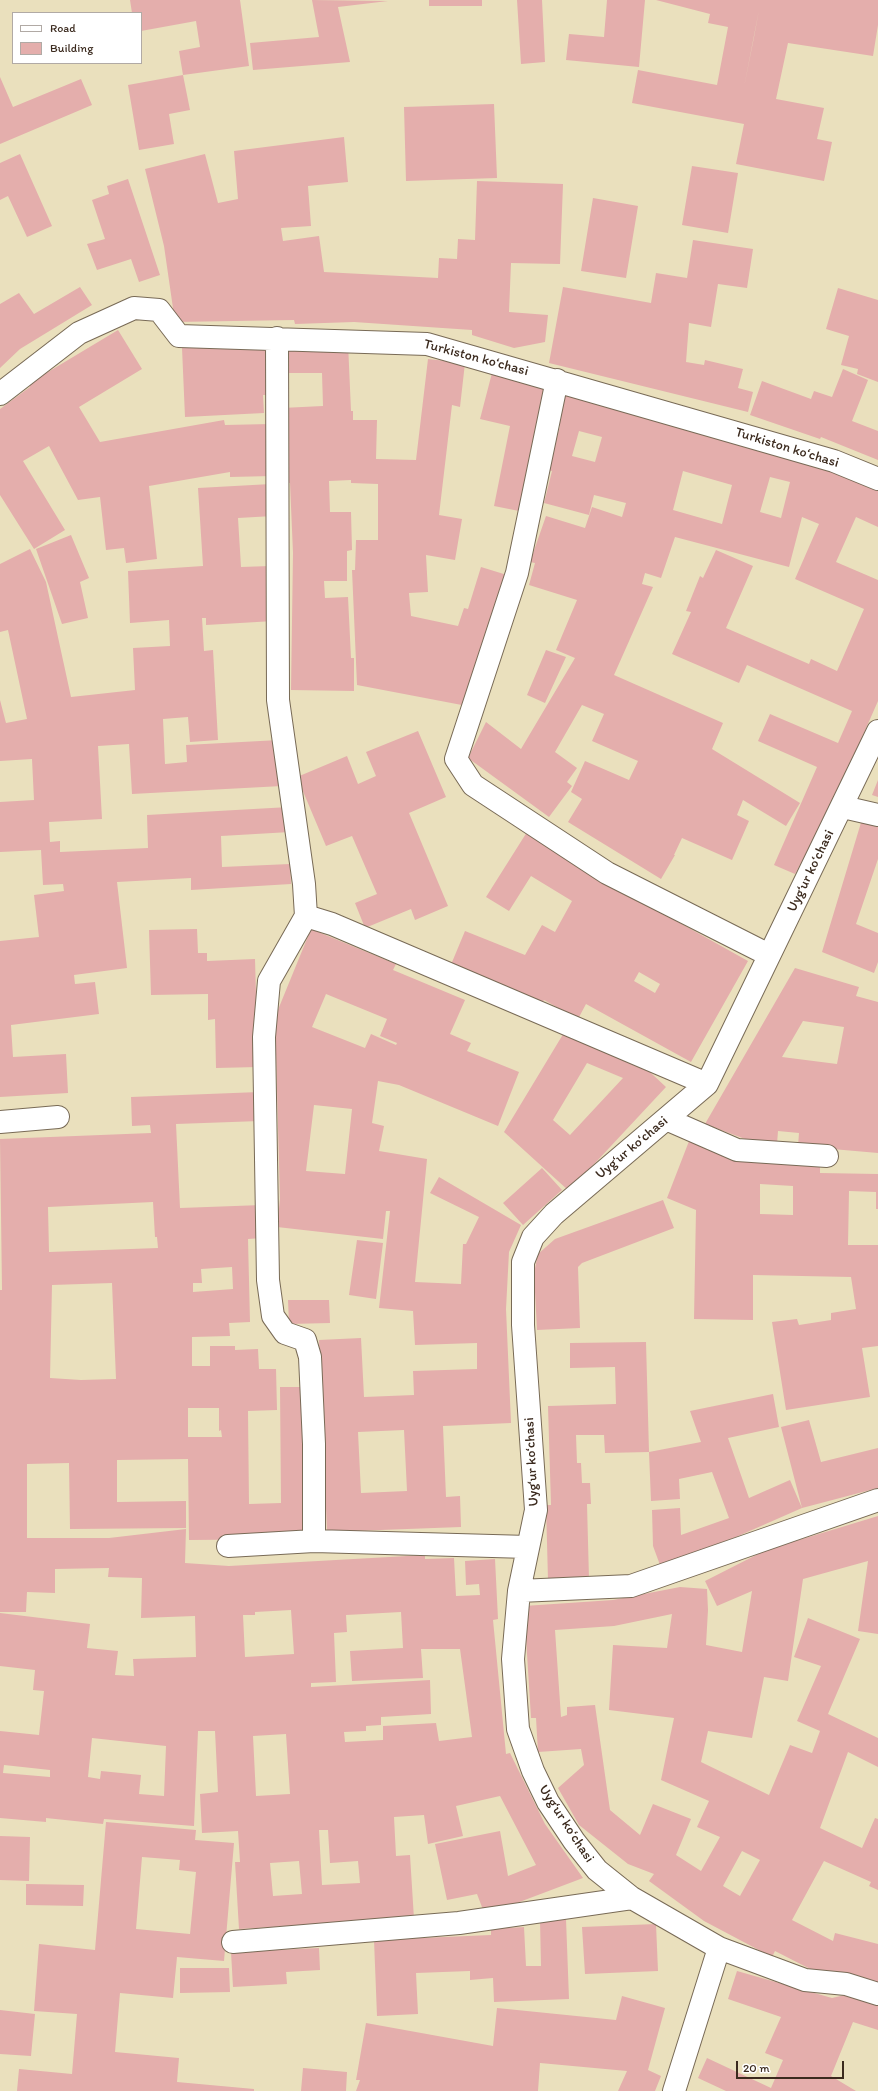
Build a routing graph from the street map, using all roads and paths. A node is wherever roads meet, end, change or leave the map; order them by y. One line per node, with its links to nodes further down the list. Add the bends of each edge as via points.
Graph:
1 (277, 338): 2 (street, Turkiston koʻchasi, via 427,344); 3 (street, Turkiston koʻchasi, via 179,336 159,310 134,308 79,333); 8 (street, via 278,700)
2 (557, 380): 4 (street, Turkiston koʻchasi, via 834,461); 9 (street, via 517,573 456,759 473,785 608,873)
3 (0, 394)
4 (878, 478)
5 (878, 732): 6 (street, Uygʻur koʻchasi)
6 (843, 807): 7 (street); 9 (street, Uygʻur koʻchasi)
7 (878, 815)
8 (306, 916): 10 (street, via 332,924); 16 (street, via 269,981 264,1037 268,1280 273,1316 285,1333 306,1340 310,1357 314,1444)
9 (770, 955): 10 (street, Uygʻur koʻchasi)
10 (707, 1084): 12 (street, Uygʻur koʻchasi)
11 (58, 1117): 13 (street)
12 (666, 1119): 14 (street, via 737,1150); 18 (street, Uygʻur koʻchasi, via 554,1214 533,1237 523,1262 523,1325 536,1510)
13 (0, 1122)
14 (827, 1156)
15 (878, 1500): 19 (street, via 631,1586)
16 (314, 1542): 17 (street); 18 (street)
17 (228, 1546)
18 (528, 1548): 19 (street, Uygʻur koʻchasi)
19 (518, 1591): 20 (street, Uygʻur koʻchasi, via 513,1659 518,1729 533,1771 548,1802 574,1841 597,1870)
20 (632, 1898): 21 (street, via 459,1923); 22 (street, Uygʻur koʻchasi)
21 (233, 1942)
22 (719, 1948): 23 (street, Uygʻur koʻchasi, via 805,1980 846,1984); 24 (street)
23 (878, 1994)
24 (674, 2091)

